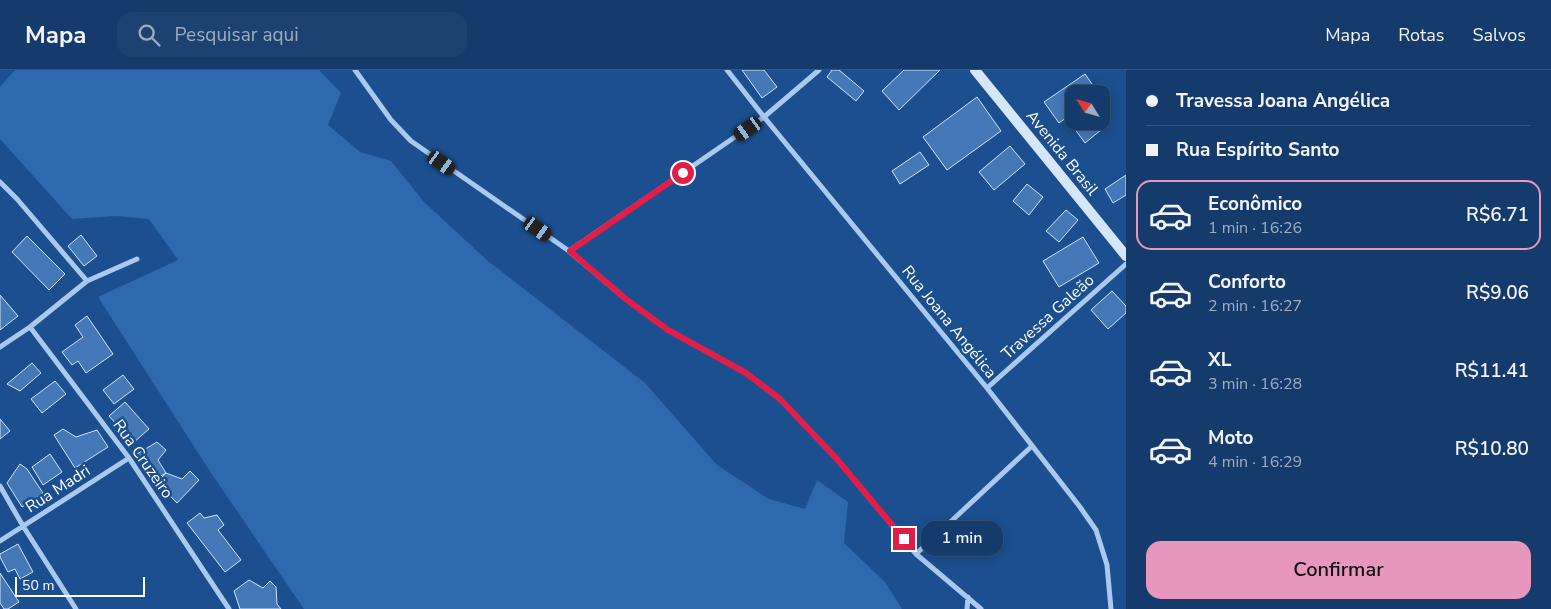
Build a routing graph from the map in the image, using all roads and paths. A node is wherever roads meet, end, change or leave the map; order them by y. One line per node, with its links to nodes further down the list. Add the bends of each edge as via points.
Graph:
1 (355, 70): 7 (street, via 391,120 411,141)
2 (727, 70): 5 (street, Rua Joana Angélica)
3 (819, 70): 5 (street)
4 (975, 70): 8 (street, Avenida Brasil)
5 (764, 118): 7 (street); 14 (street, Rua Joana Angélica)
6 (0, 182): 11 (street)
7 (570, 251): 20 (street, via 668,330 746,373 780,399 836,458)
8 (1126, 256)
9 (138, 259): 11 (street)
10 (1126, 264): 14 (street, Travessa Galeão)
11 (87, 280): 12 (street)
12 (30, 327): 13 (street); 16 (street, Rua Cruzeiro)
13 (0, 347)
14 (987, 388): 15 (street, Rua Joana Angélica)
15 (1032, 446): 20 (street); 26 (street, Rua Joana Angélica, via 1096,530 1107,565)
16 (129, 458): 18 (street, Rua Madri); 23 (street, Rua Cruzeiro)
17 (0, 486): 18 (street)
18 (23, 526): 19 (street, Rua Madri); 22 (street)
19 (0, 542)
20 (916, 554): 21 (street)
21 (968, 597): 24 (street); 25 (street)
22 (76, 609)
23 (229, 609)
24 (967, 609)
25 (981, 609)
26 (1111, 609)

